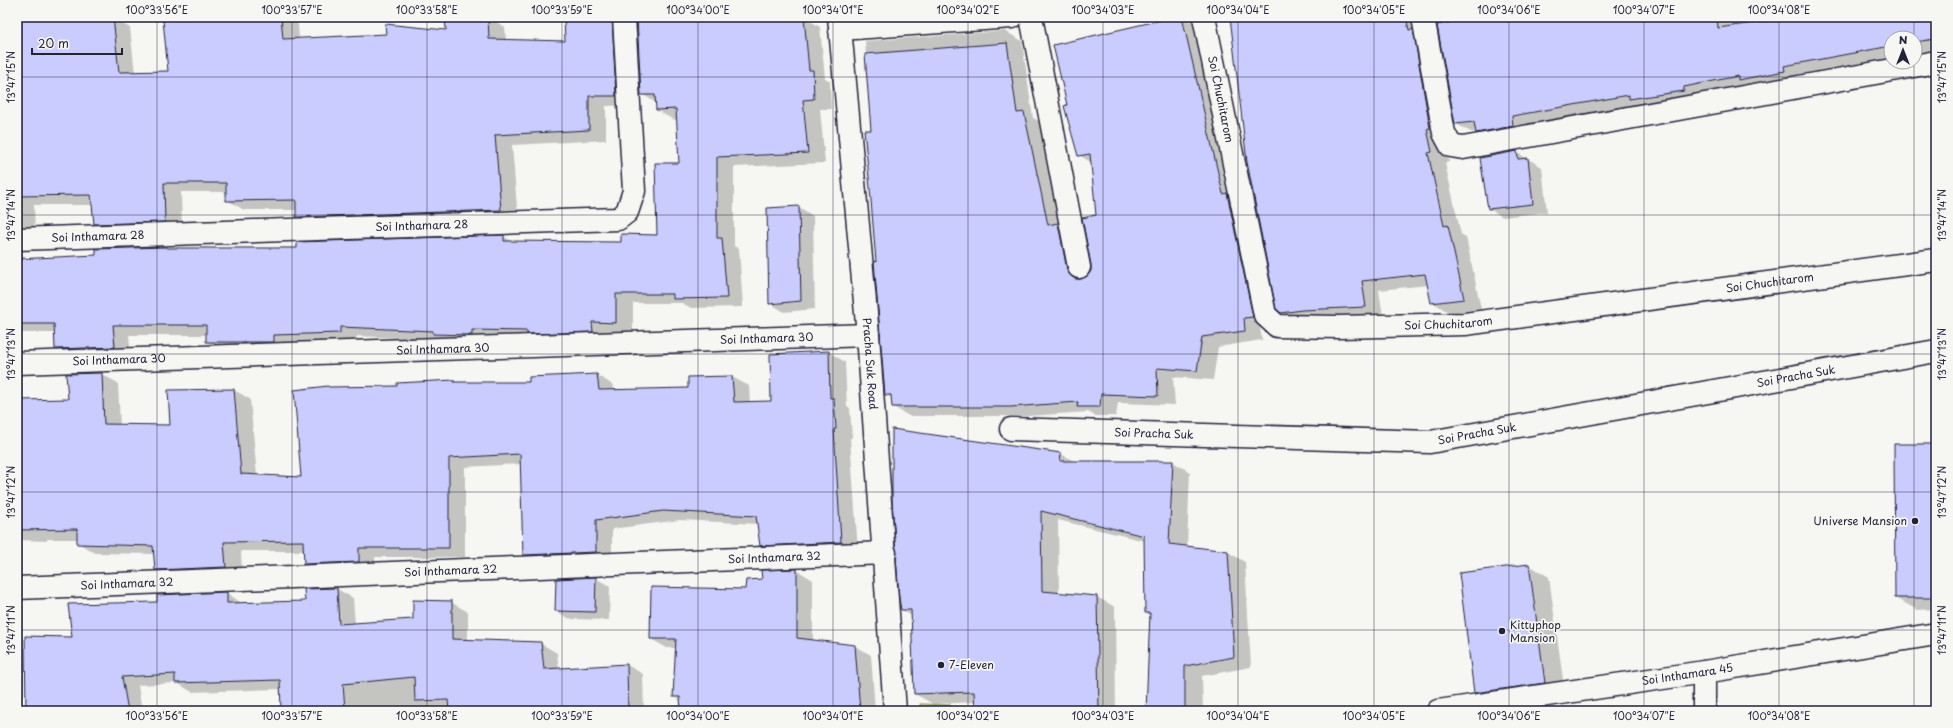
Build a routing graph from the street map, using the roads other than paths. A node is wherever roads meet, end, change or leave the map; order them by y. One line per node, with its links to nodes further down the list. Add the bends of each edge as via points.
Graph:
1 (624, 17): 8 (street, Soi Inthamara 28, via 634,190 627,212 618,219)
2 (1012, 17): 6 (street)
3 (1031, 17): 10 (street)
4 (1204, 17): 9 (street, Soi Chuchitarom, via 1265,315 1277,326 1339,328 1465,324)
5 (1423, 17): 7 (street, via 1444,133 1451,146 1463,148)
6 (839, 23): 11 (street, Pracha Suk Road)
7 (1936, 62)
8 (17, 239)
9 (1936, 260)
10 (1079, 267)
11 (868, 335): 13 (street, Soi Inthamara 30); 15 (street, Pracha Suk Road)
12 (1936, 351): 14 (street, Soi Pracha Suk, via 1430,442)
13 (17, 363)
14 (1011, 428)
15 (885, 552): 16 (street, Soi Inthamara 32); 19 (street, Pracha Suk Road)
16 (17, 588)
17 (1936, 634): 18 (street, Soi Inthamara 45)
18 (1704, 672): 20 (street, Soi Inthamara 45); 21 (street)
19 (896, 711)
20 (1438, 711)
21 (1704, 711)

